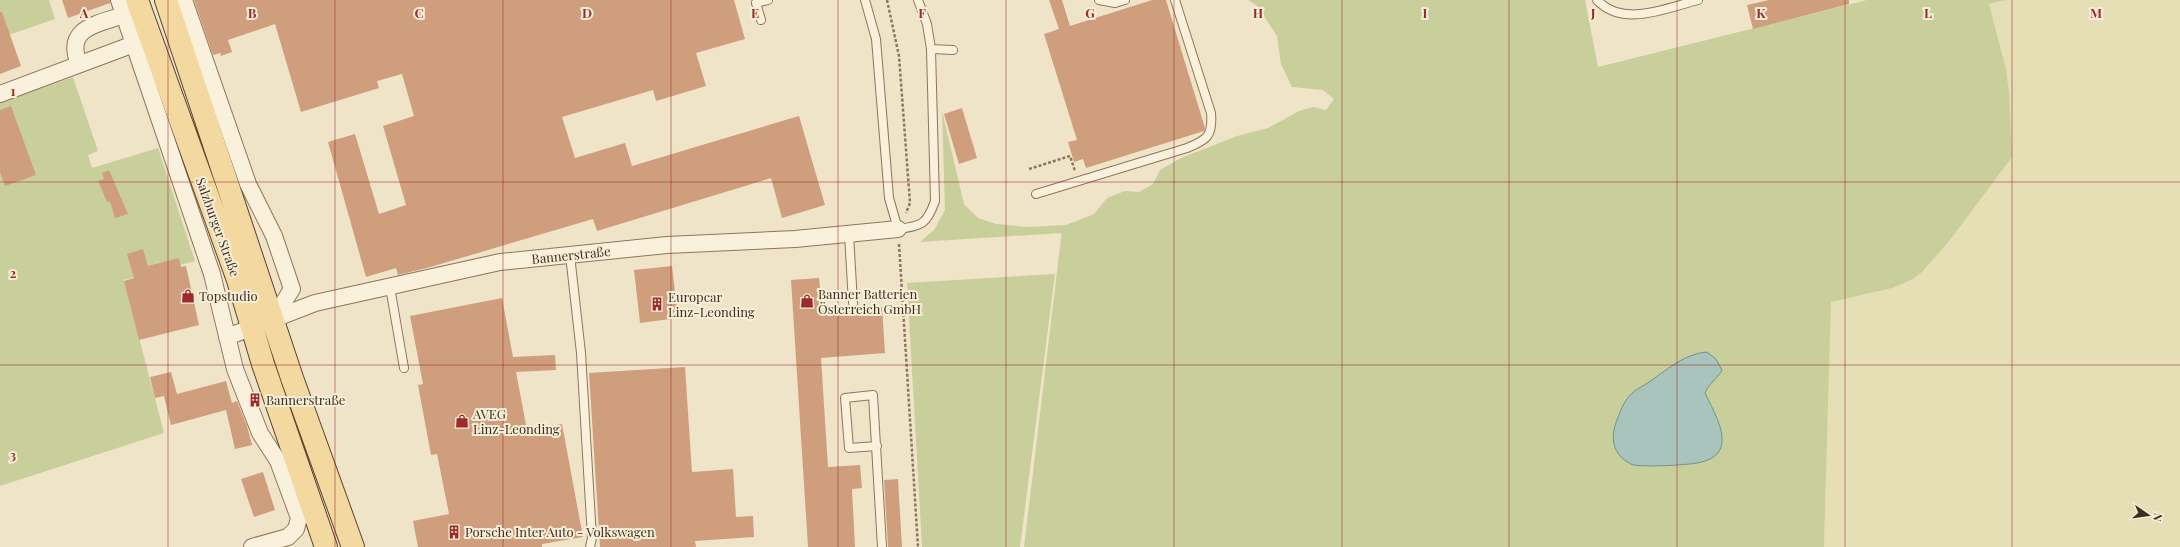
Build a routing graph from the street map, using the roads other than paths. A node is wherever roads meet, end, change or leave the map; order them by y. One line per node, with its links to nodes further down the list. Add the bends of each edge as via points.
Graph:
1 (166, 0): 24 (main road, Salzburger Straße)
2 (184, 0): 24 (street, via 248,184 274,236 292,290)
3 (768, 0): 12 (lane, via 756,3)
4 (865, 0): 19 (lane, via 876,39 888,198)
5 (918, 0): 14 (lane, via 927,24)
6 (1099, 0): 7 (lane, via 1115,3)
7 (1125, 0)
8 (1175, 0): 18 (lane, via 1211,113 1210,135 1187,148)
9 (1597, 0): 10 (lane, via 1614,13 1630,15)
10 (1698, 0)
11 (127, 5): 13 (street, Salzburger Straße); 16 (street, via 88,27 78,36 75,51); 25 (main road, Salzburger Straße, via 238,280)
12 (761, 20)
13 (134, 44): 16 (street); 26 (street, Salzburger Straße, via 212,274)
14 (931, 50): 15 (lane); 19 (lane, via 936,201 925,222 916,227)
15 (953, 50)
16 (79, 64): 17 (street)
17 (0, 94)
18 (1036, 194)
19 (898, 229): 20 (street, Bannerstraße)
20 (849, 234): 21 (street, Bannerstraße, via 667,245); 23 (lane)
21 (570, 255): 22 (street, Bannerstraße, via 500,262); 32 (lane, via 581,353 592,538)
22 (390, 287): 24 (street, Bannerstraße, via 315,303); 27 (lane)
23 (854, 303)
24 (273, 319): 25 (street, Bannerstraße); 31 (main road, Salzburger Straße)
25 (252, 327): 26 (street, Bannerstraße); 30 (main road, Salzburger Straße)
26 (227, 337): 29 (street, Salzburger Straße, via 235,369 260,433 278,461 299,518 296,529 288,537)
27 (404, 368)
28 (877, 446): 28 (lane, via 849,448 845,398 874,395); 33 (lane)
29 (252, 547)
30 (326, 547)
31 (354, 547)
32 (590, 547)
33 (882, 547)

